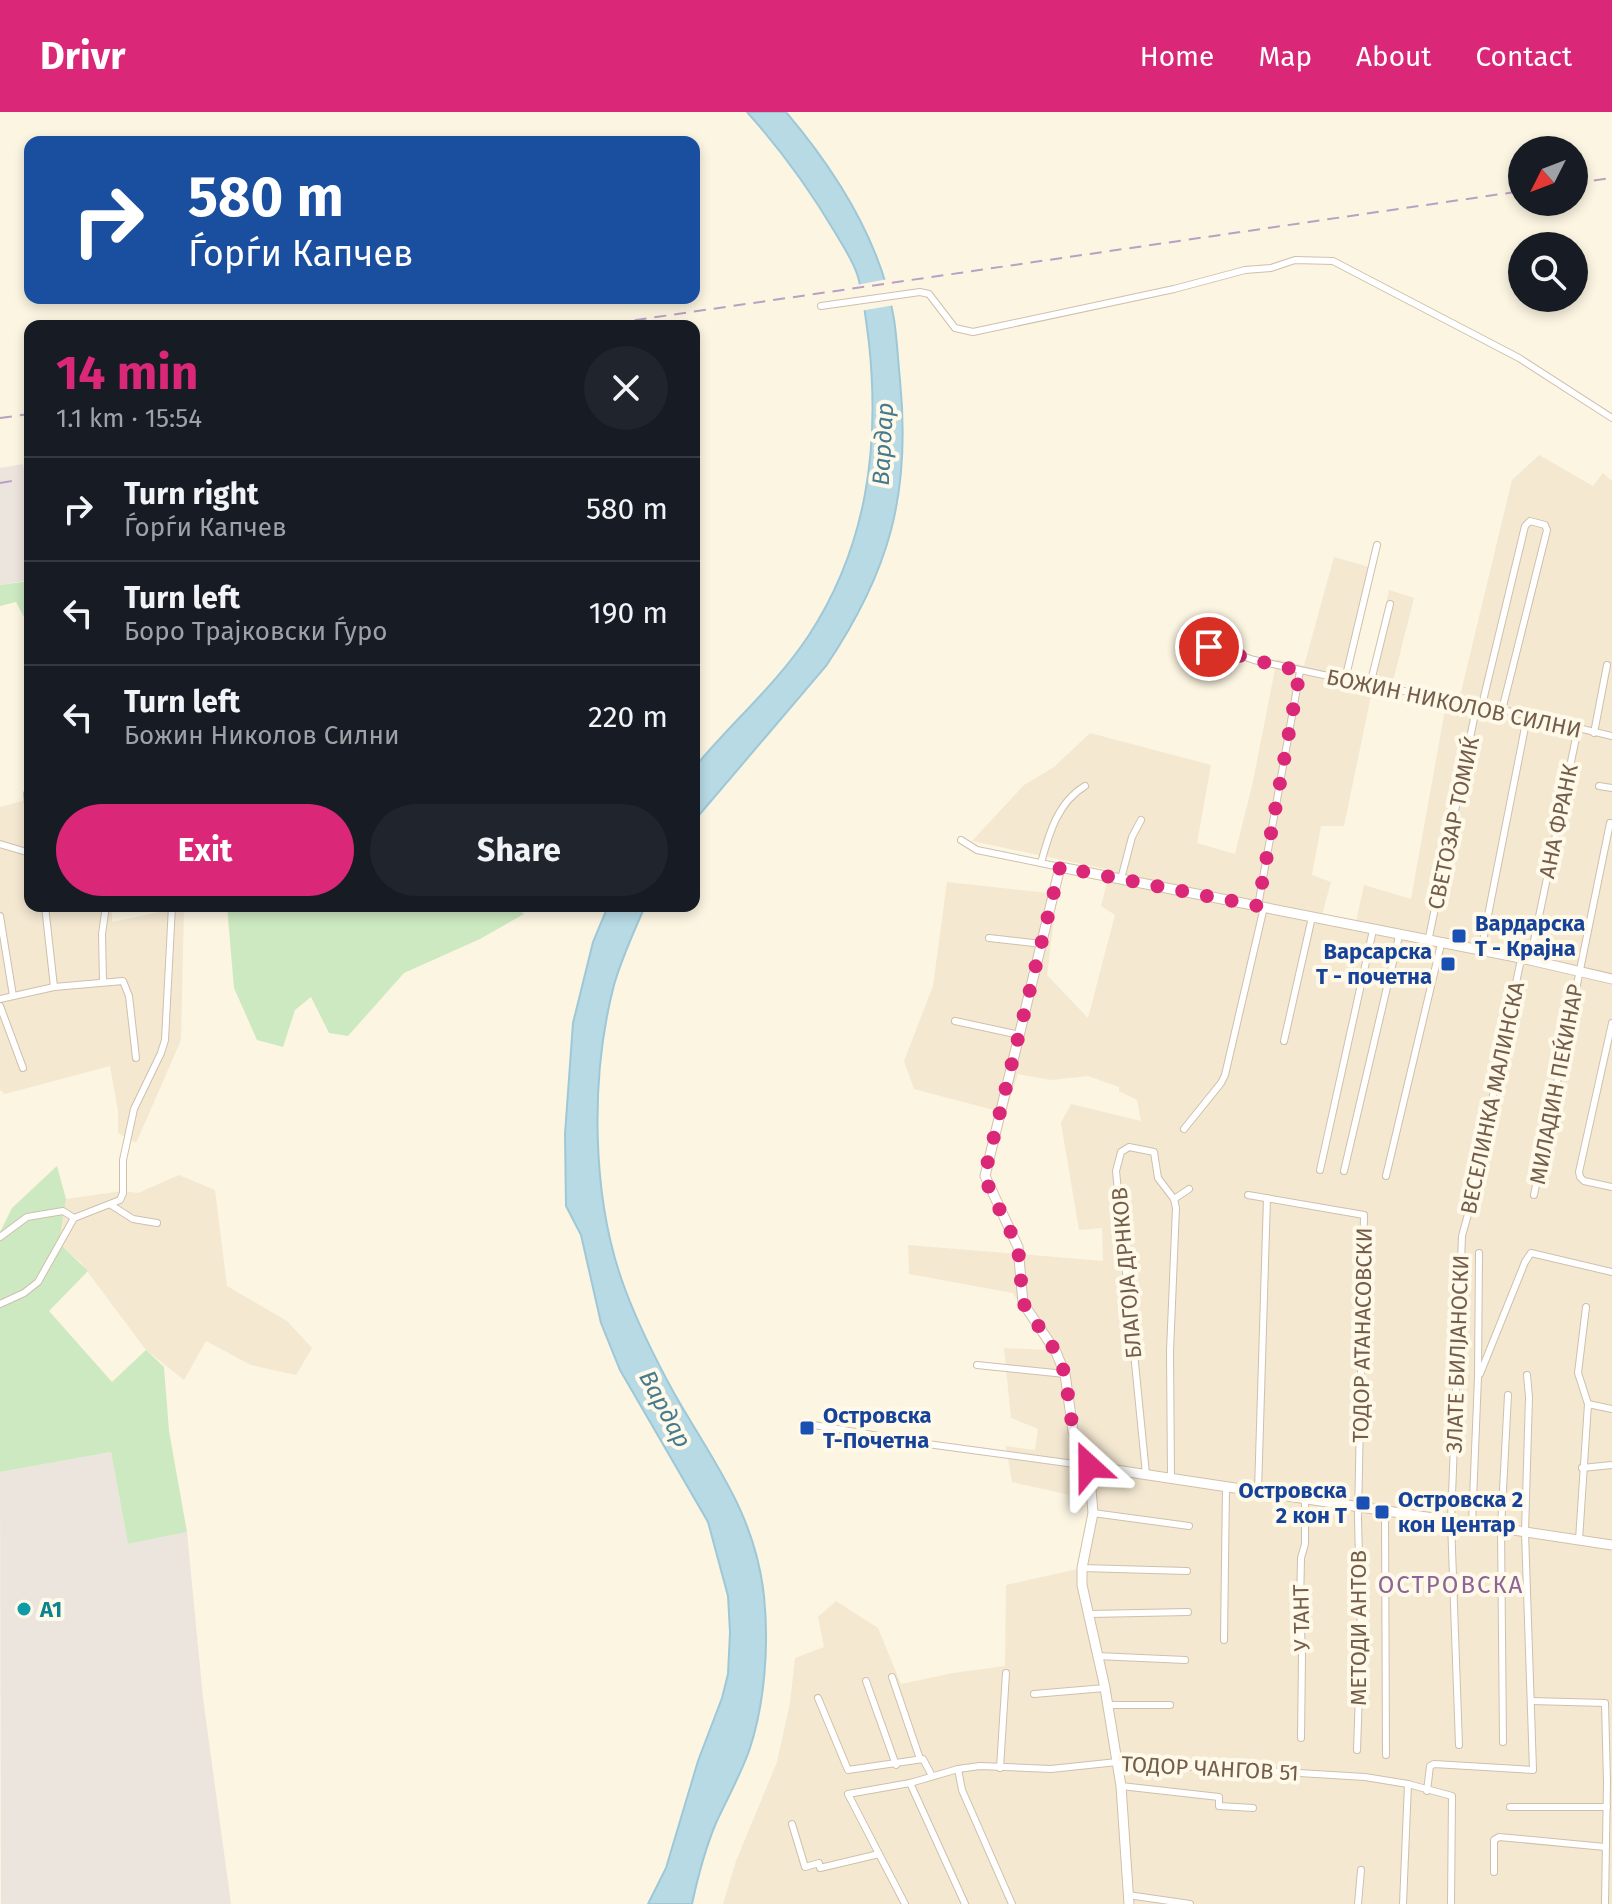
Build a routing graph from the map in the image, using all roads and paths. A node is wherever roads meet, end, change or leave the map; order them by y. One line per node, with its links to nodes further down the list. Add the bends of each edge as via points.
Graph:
1 (821, 306): 2 (street, via 920,292 937,302 955,328 973,332 1295,260 1333,261 1519,358)
2 (1612, 418)
3 (1377, 545): 8 (street)
4 (1390, 604): 9 (street)
5 (1205, 651): 7 (street, БОЖИН НИКОЛОВ СИЛНИ, via 1213,646)
6 (1607, 665): 14 (street)
7 (1300, 671): 8 (street, БОЖИН НИКОЛОВ СИЛНИ); 27 (street)
8 (1345, 680): 9 (street, БОЖИН НИКОЛОВ СИЛНИ)
9 (1370, 685): 10 (street, БОЖИН НИКОЛОВ СИЛНИ)
10 (1479, 705): 11 (street, БОЖИН НИКОЛОВ СИЛНИ); 11 (street, СВЕТОЗАР ТОМИЌ, via 1530,521 1547,530); 36 (street, СВЕТОЗАР ТОМИЌ)
11 (1502, 710): 12 (street, БОЖИН НИКОЛОВ СИЛНИ)
12 (1527, 717): 13 (street, БОЖИН НИКОЛОВ СИЛНИ); 39 (street)
13 (1578, 728): 14 (street, БОЖИН НИКОЛОВ СИЛНИ); 40 (street, АНА ФРАНК)
14 (1594, 733): 15 (street, БОЖИН НИКОЛОВ СИЛНИ)
15 (1612, 736)
16 (1085, 786): 24 (street, via 1071,795 1053,823)
17 (1599, 786): 18 (street)
18 (1612, 788)
19 (1141, 820): 26 (street)
20 (1610, 823): 41 (street, МИЛАДИН ПЕЌИНАР)
21 (961, 840): 24 (street, via 977,850)
22 (0, 844): 23 (street)
23 (24, 851)
24 (1041, 863): 25 (street)
25 (1060, 867): 26 (street); 37 (street)
26 (1121, 879): 27 (street)
27 (1261, 906): 32 (street); 54 (street, via 1225,1075)
28 (46, 912): 44 (street)
29 (105, 912): 43 (street)
30 (172, 912): 64 (street, via 165,1040 134,1109 123,1160 123,1193)
31 (0, 916): 45 (street)
32 (1312, 917): 33 (street); 51 (street)
33 (1373, 930): 34 (street); 55 (street)
34 (1399, 936): 36 (street); 56 (street)
35 (989, 938): 37 (street)
36 (1428, 942): 38 (street)
37 (1042, 944): 50 (street)
38 (1441, 944): 39 (street); 57 (street)
39 (1481, 951): 40 (street)
40 (1526, 960): 41 (street); 67 (street, ВЕСЕЛИНКА МАЛИНСКА)
41 (1579, 972): 42 (street); 61 (street, МИЛАДИН ПЕЌИНАР)
42 (1612, 979)
43 (103, 981): 44 (street); 52 (street, via 123,981 127,986)
44 (54, 987): 45 (street)
45 (13, 996): 46 (street)
46 (0, 999)
47 (0, 1006): 53 (street)
48 (955, 1021): 50 (street)
49 (1612, 1023): 58 (street, via 1579,1172 1584,1181)
50 (1020, 1035): 74 (street, via 985,1176 1018,1247 1023,1303)
51 (1284, 1041)
52 (136, 1058)
53 (23, 1068)
54 (1184, 1129)
55 (1320, 1170)
56 (1344, 1171)
57 (1386, 1176)
58 (1612, 1187)
59 (1189, 1189): 63 (street)
60 (1248, 1195): 62 (street, ТОДОР АТАНАСОВСКИ)
61 (1534, 1195)
62 (1267, 1198): 87 (street); 89 (street, ТОДОР АТАНАСОВСКИ, via 1364,1215)
63 (1174, 1199): 84 (street, БЛАГОЈА ДРНКОВ, via 1158,1178 1154,1152 1129,1147 1121,1152 1116,1171); 85 (street, БЛАГОЈА ДРНКОВ)
64 (111, 1205): 65 (street); 66 (street, via 133,1219)
65 (74, 1218): 68 (street, via 63,1211 27,1217); 71 (street, via 38,1282)
66 (157, 1223)
67 (1462, 1236): 92 (street, ЗЛАТЕ БИЛЈАНОСКИ)
68 (0, 1237)
69 (1479, 1253): 76 (street)
70 (1612, 1272): 76 (street, ЗЛАТЕ БИЛЈАНОСКИ, via 1531,1253)
71 (0, 1304)
72 (1586, 1307): 78 (street, via 1578,1373)
73 (977, 1365): 74 (street)
74 (1065, 1374): 82 (street, via 1073,1431)
75 (1527, 1375): 96 (street)
76 (1478, 1377): 93 (street)
77 (1508, 1395): 95 (street)
78 (1588, 1404): 79 (street); 83 (street)
79 (1612, 1409)
80 (802, 1423): 82 (street)
81 (1612, 1465): 83 (street)
82 (1089, 1466): 84 (street); 91 (street)
83 (1582, 1468): 97 (street)
84 (1146, 1474): 85 (street)
85 (1171, 1478): 86 (street)
86 (1226, 1486): 87 (street); 103 (street)
87 (1258, 1491): 88 (street)
88 (1305, 1498): 89 (street); 115 (street, У ТАНТ)
89 (1359, 1507): 90 (street); 118 (street, МЕТОДИ АНТОВ)
90 (1385, 1510): 92 (street); 119 (street)
91 (1093, 1513): 94 (street); 99 (street)
92 (1451, 1521): 93 (street); 117 (street, ЗЛАТЕ БИЛЈАНОСКИ)
93 (1472, 1524): 95 (street)
94 (1189, 1526)
95 (1501, 1528): 96 (street); 116 (street)
96 (1525, 1532): 97 (street); 112 (street)
97 (1579, 1540): 98 (street)
98 (1612, 1545)
99 (1082, 1568): 100 (street); 102 (street)
100 (1187, 1571)
101 (1188, 1612): 102 (street)
102 (1090, 1614): 104 (street)
103 (1224, 1640)
104 (1097, 1656): 105 (street); 109 (street)
105 (1185, 1660)
106 (1006, 1673): 123 (street)
107 (892, 1677): 120 (street)
108 (866, 1681): 122 (street)
109 (1105, 1688): 110 (street); 113 (street)
110 (1034, 1694)
111 (818, 1698): 122 (street, via 848,1770)
112 (1531, 1701): 126 (street, via 1605,1703); 130 (street, via 1533,1770 1434,1764)
113 (1109, 1705): 114 (street); 121 (street)
114 (1170, 1705)
115 (1301, 1738)
116 (1503, 1742)
117 (1459, 1745)
118 (1357, 1750)
119 (1386, 1755)
120 (920, 1759): 122 (street); 125 (street)
121 (1117, 1762): 123 (street, ТОДОР ЧАНГОВ 51); 128 (street, ТОДОР ЧАНГОВ 51); 129 (street)
122 (896, 1765)
123 (1000, 1768): 124 (street, ТОДОР ЧАНГОВ 51)
124 (958, 1769): 125 (street, ТОДОР ЧАНГОВ 51); 142 (street, via 962,1790)
125 (932, 1776): 127 (street, ТОДОР ЧАНГОВ 51)
126 (1610, 1782): 132 (street)
127 (910, 1783): 136 (street, ТОДОР ЧАНГОВ 51, via 848,1794); 141 (street)
128 (1408, 1784): 130 (street, ТОДОР ЧАНГОВ 51); 145 (street)
129 (1121, 1786): 133 (street, via 1219,1797 1219,1806); 139 (street)
130 (1427, 1791): 146 (street, ТОДОР ЧАНГОВ 51, via 1450,1793 1454,1800)
131 (1510, 1807): 132 (street)
132 (1607, 1807): 135 (street)
133 (1253, 1808)
134 (792, 1824): 136 (street, via 805,1867)
135 (1605, 1847): 138 (street, via 1499,1837 1494,1840); 147 (street)
136 (879, 1854): 140 (street, ТОДОР ЧАНГОВ 51)
137 (1361, 1870): 144 (street)
138 (1494, 1872)
139 (1128, 1899): 143 (street)
140 (905, 1904)
141 (965, 1904)
142 (1012, 1904)
143 (1190, 1904)
144 (1358, 1904)
145 (1403, 1904)
146 (1451, 1904)
147 (1605, 1904)

